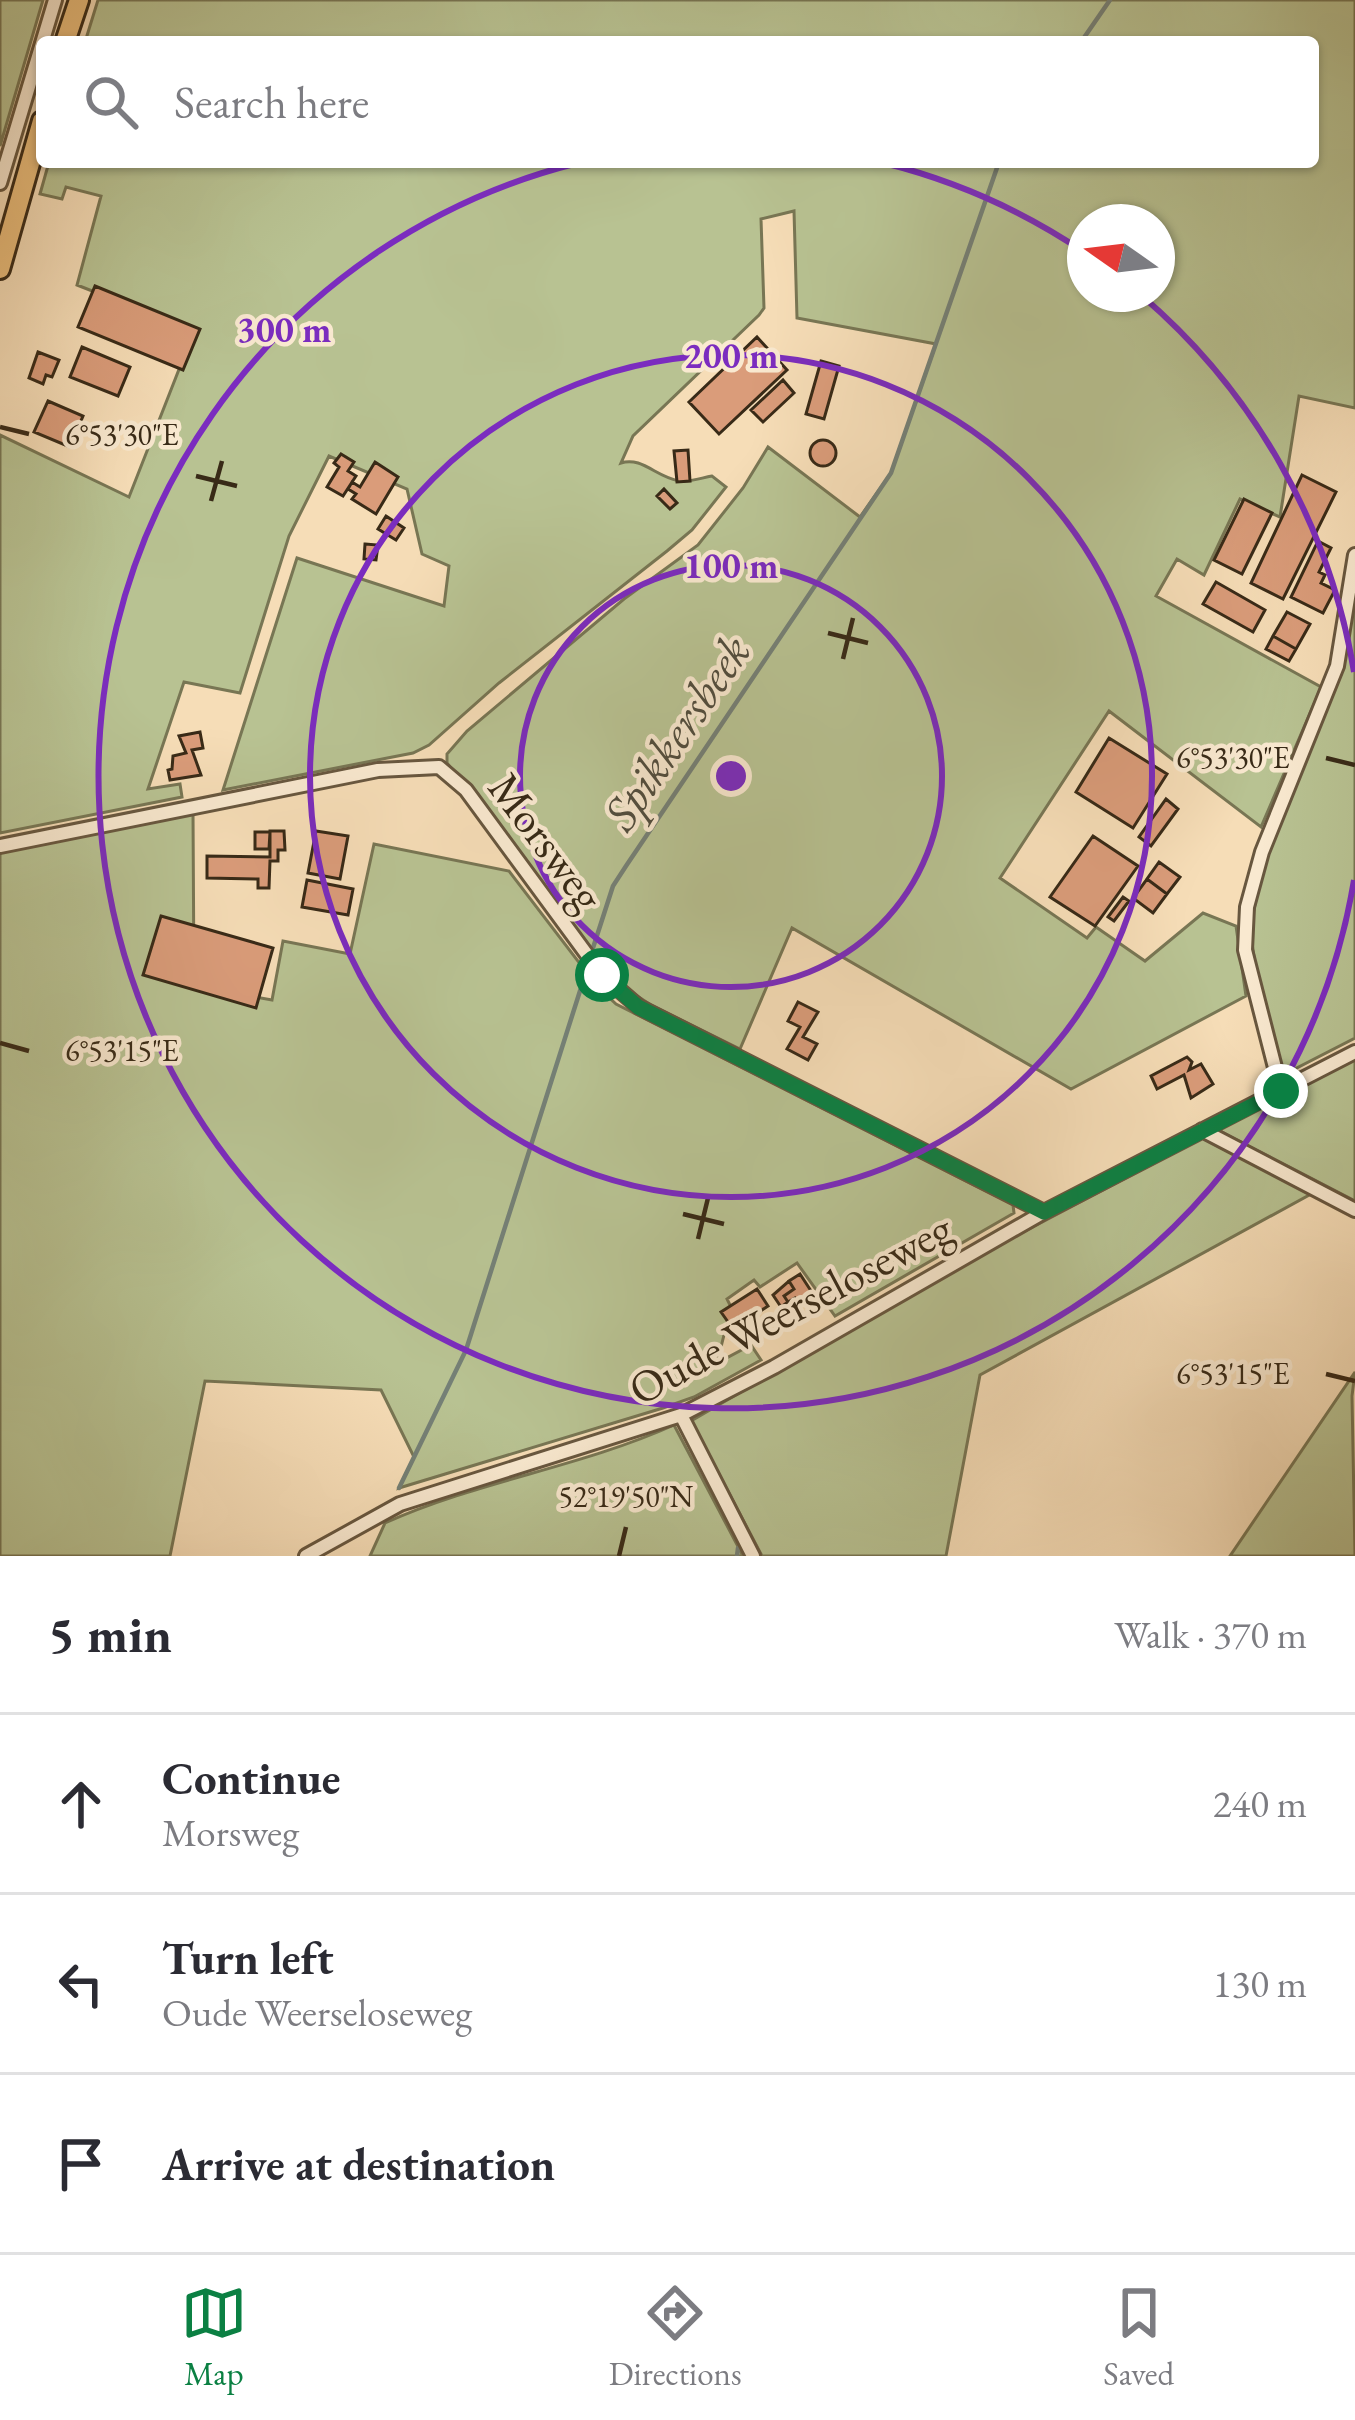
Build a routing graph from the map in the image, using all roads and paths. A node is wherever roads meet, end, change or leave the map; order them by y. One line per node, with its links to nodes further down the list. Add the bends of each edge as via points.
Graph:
1 (55, 0): 3 (street)
2 (79, 0): 4 (main road)
3 (44, 36)
4 (67, 36)
5 (36, 63): 7 (street)
6 (36, 143): 8 (main road)
7 (0, 183)
8 (0, 268)
9 (1355, 555): 12 (street, via 1337,666 1247,907 1245,950)
10 (0, 846): 15 (street, Morsweg, via 378,770 439,767 466,790 602,975 638,1007)
11 (1355, 1052): 12 (street, Oude Weerseloseweg)
12 (1281, 1091): 13 (street, Oude Weerseloseweg)
13 (1202, 1130): 14 (street); 15 (street, Oude Weerseloseweg)
14 (1355, 1210)
15 (1044, 1212): 16 (street, Oude Weerseloseweg)
16 (681, 1415): 17 (street, Oude Weerseloseweg, via 400,1504); 18 (street)
17 (306, 1556)
18 (753, 1556)

